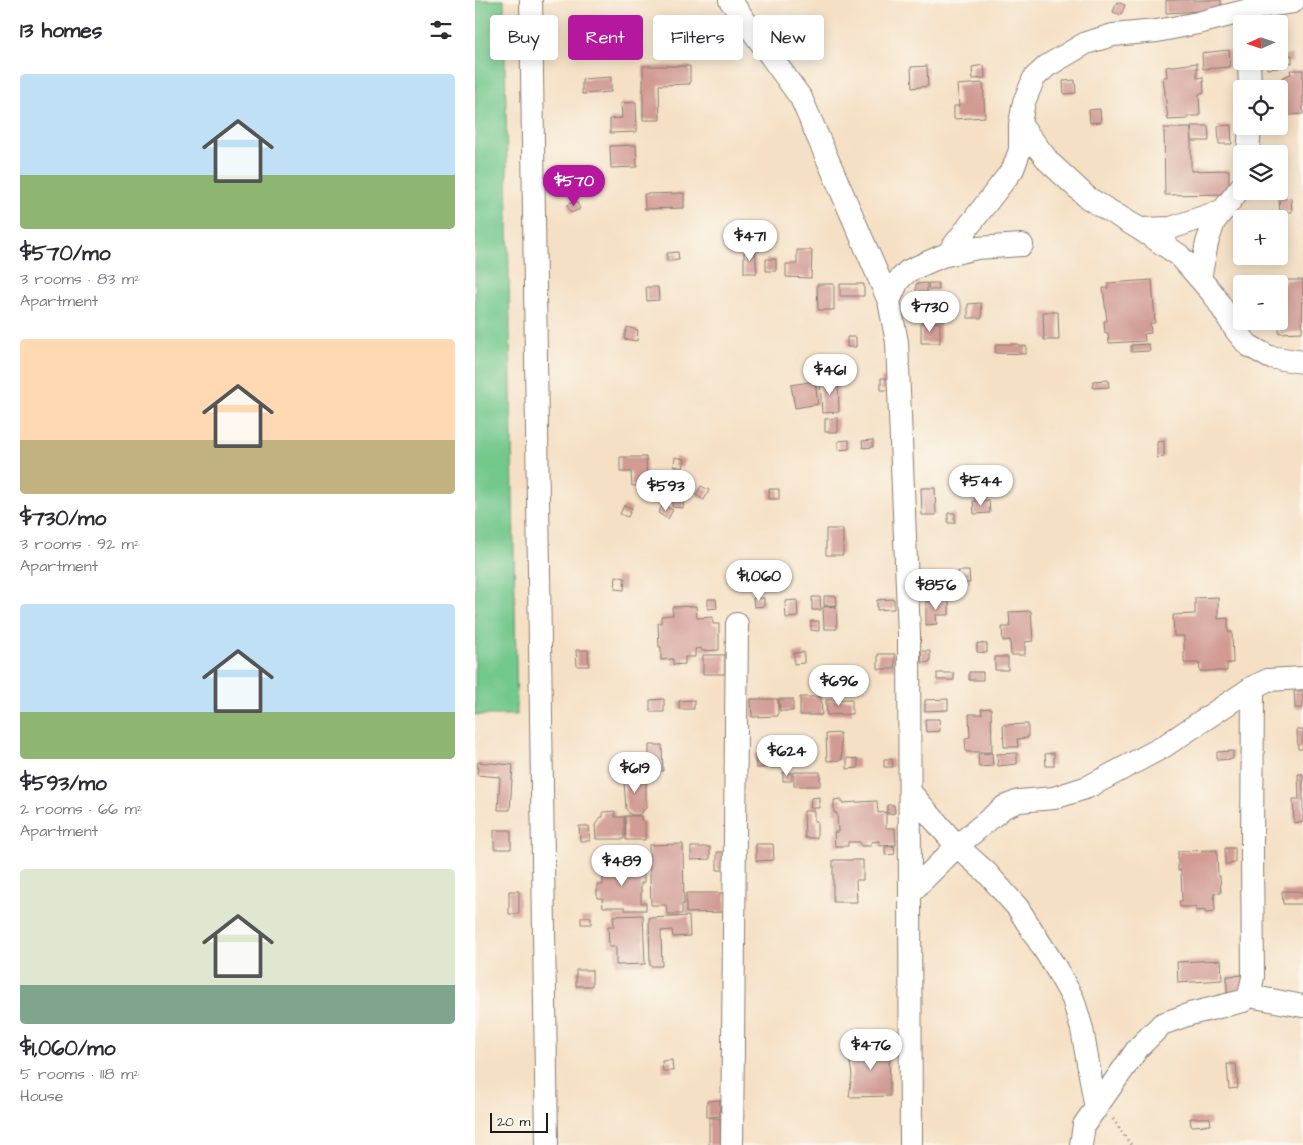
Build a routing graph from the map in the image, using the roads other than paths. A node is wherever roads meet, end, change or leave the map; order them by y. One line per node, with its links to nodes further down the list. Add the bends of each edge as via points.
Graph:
1 (531, 0): 23 (street)
2 (729, 0): 12 (street, via 801,98)
3 (1296, 4): 4 (street, via 1265,6)
4 (1250, 11): 5 (street, via 1086,43 1047,66 1034,78 1024,102)
5 (1020, 124): 8 (street, via 1049,162 1088,198); 10 (street, via 1020,150 1013,170)
6 (1233, 198): 7 (street)
7 (1224, 210): 8 (street, via 1171,228); 11 (street, via 1214,222 1209,236)
8 (1140, 229): 11 (street, via 1179,255)
9 (1022, 245): 12 (street, via 977,248 943,256 908,271 898,281)
10 (951, 249)
11 (1200, 278): 13 (street, via 1247,345 1269,357)
12 (889, 301): 17 (street, via 897,342 909,636)
13 (1303, 362)
14 (737, 624): 24 (street)
15 (1303, 678): 16 (street, via 1268,680)
16 (1253, 687): 18 (street, via 1163,747 1088,786 1054,798 1019,801 1005,807); 20 (street, via 1253,977)
17 (909, 792): 18 (street); 19 (street)
18 (957, 846): 19 (street); 22 (street, via 1019,908 1073,999)
19 (910, 893): 25 (street)
20 (1249, 996): 21 (street); 22 (street, via 1243,1001 1163,1024 1139,1048)
21 (1303, 1006)
22 (1099, 1105): 26 (street, via 1084,1125)
23 (547, 1145)
24 (732, 1145)
25 (911, 1145)
26 (1081, 1145)

